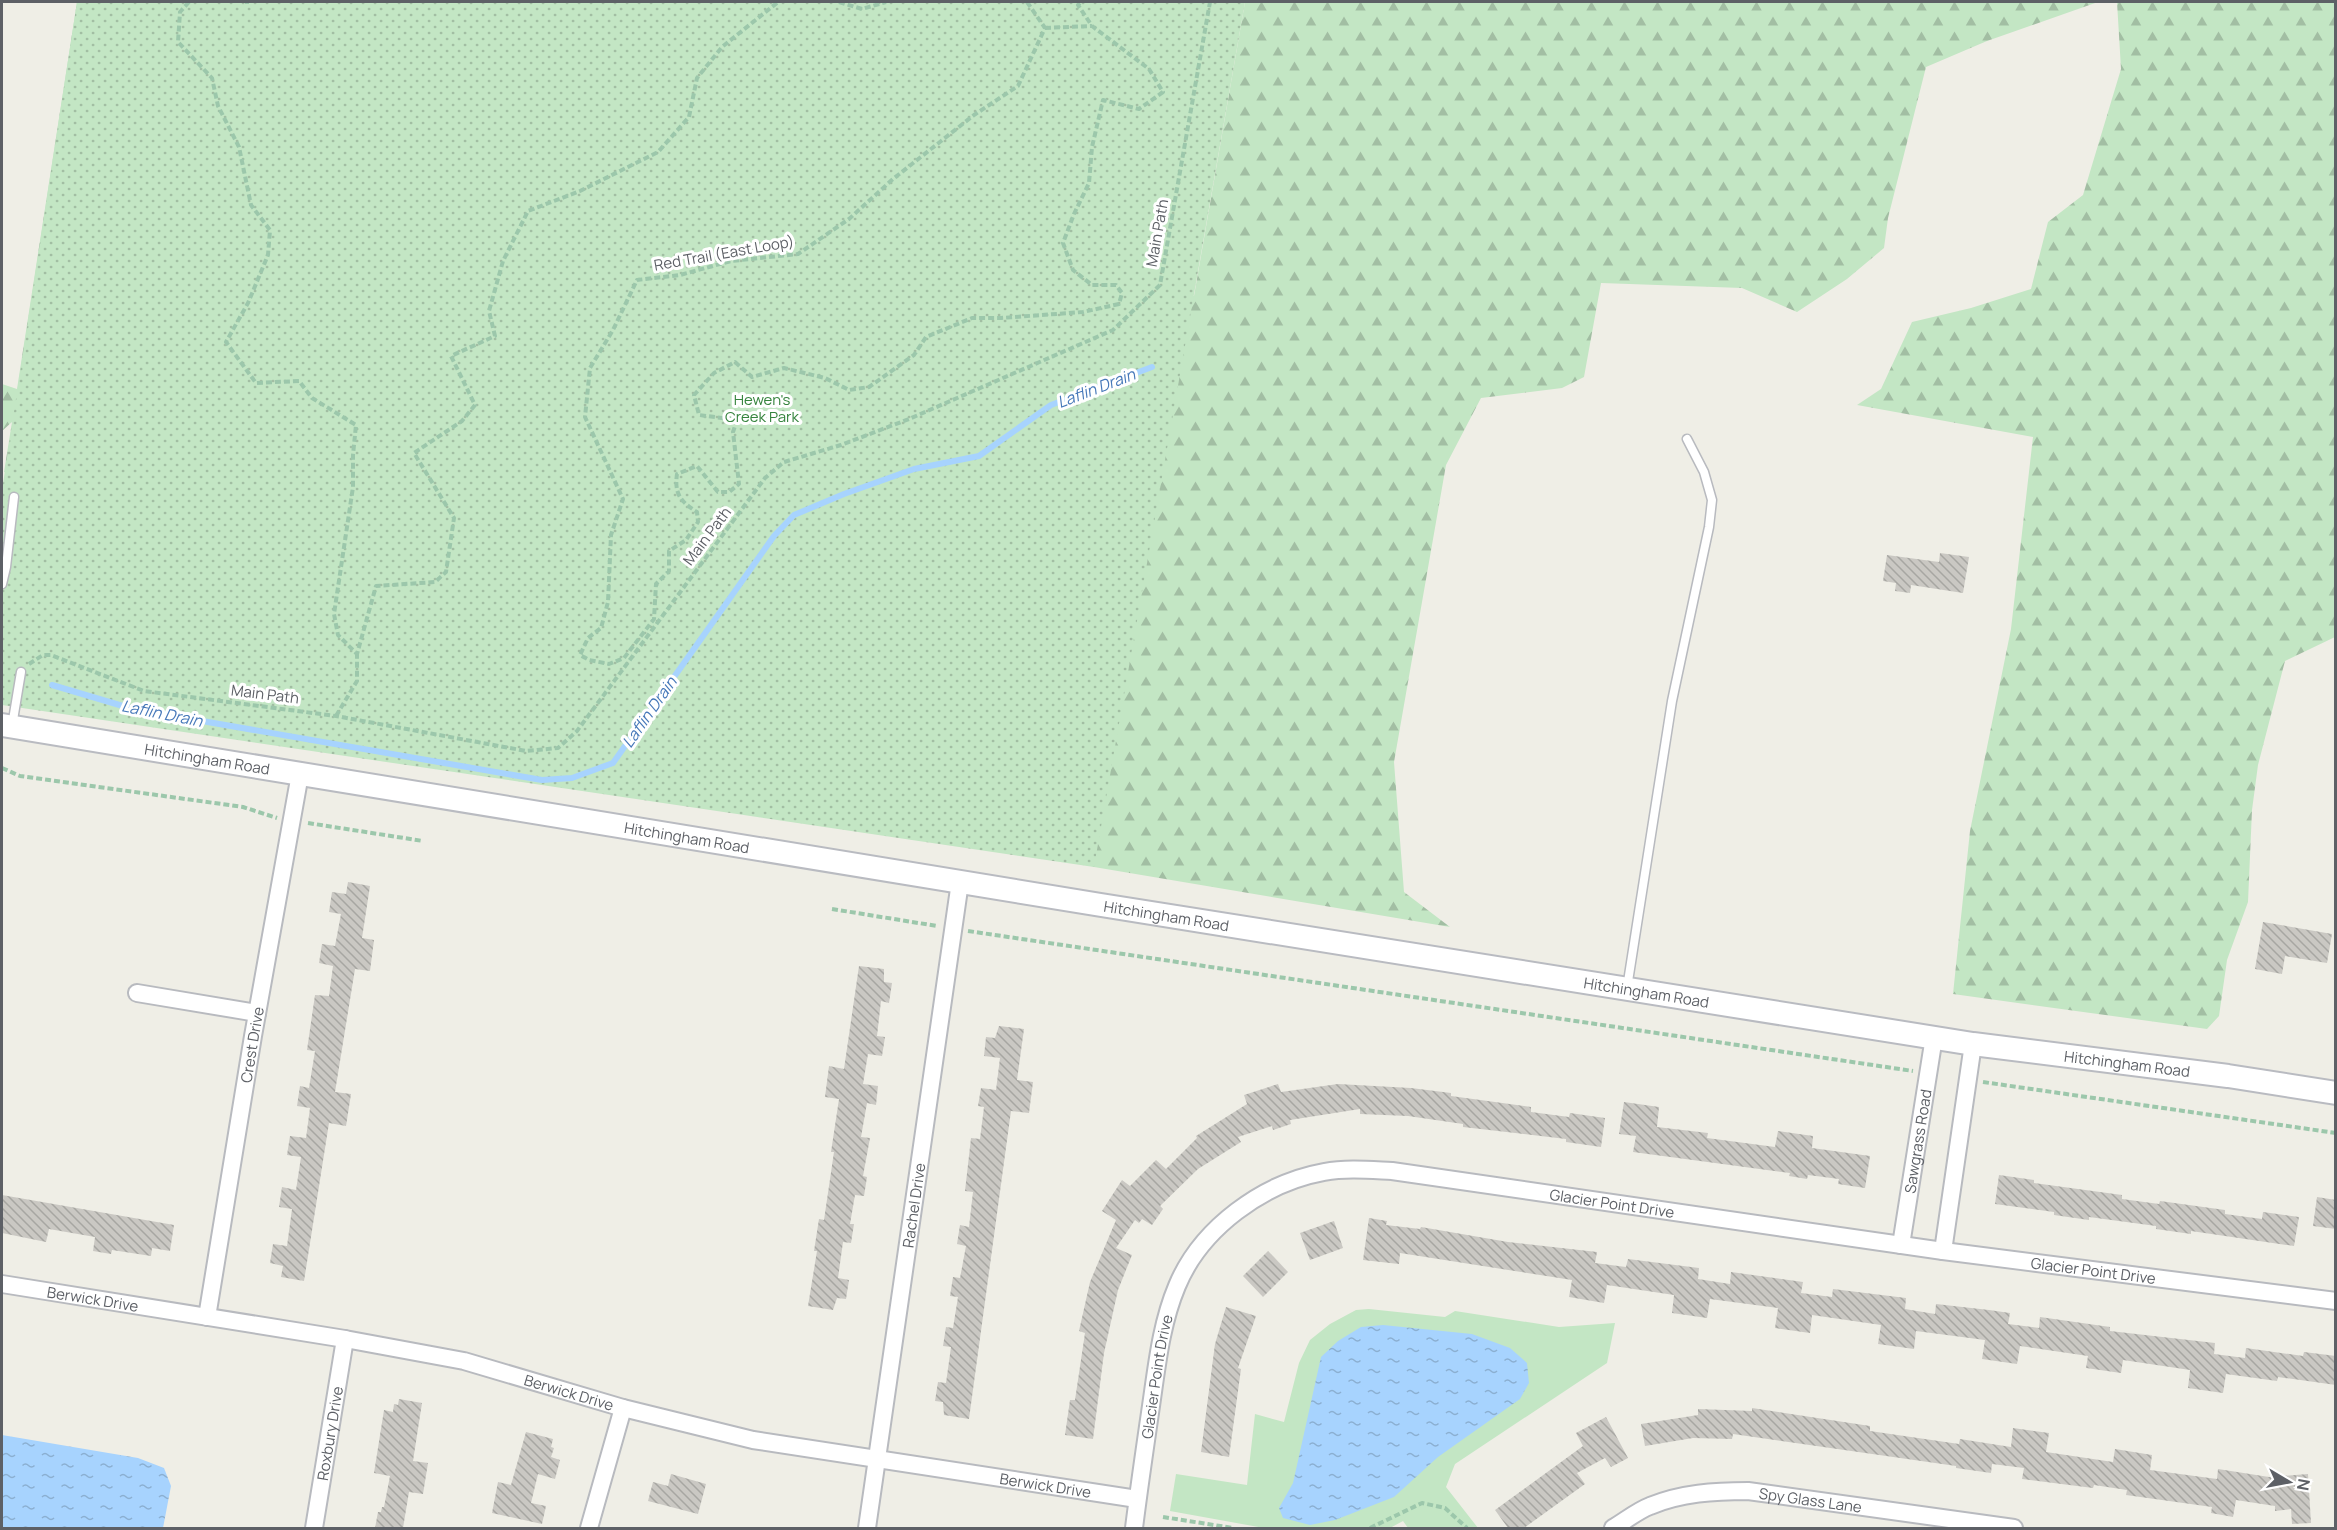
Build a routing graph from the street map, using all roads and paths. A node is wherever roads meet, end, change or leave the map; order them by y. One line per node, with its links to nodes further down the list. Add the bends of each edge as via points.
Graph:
1 (189, 2): 13 (path, via 180,12 178,42 212,78 218,106 239,147 251,205 270,230 268,255 226,342 256,383 299,381 312,398 356,425 353,488 334,614 338,635)
2 (778, 2): 13 (path, via 723,47 697,78 689,117 658,152 528,211 503,261 489,311 495,336 451,356 475,405 462,421 414,453 454,518 446,572 435,582 376,586)
3 (838, 2): 4 (path, via 862,9)
4 (886, 2)
5 (1028, 2): 9 (path)
6 (1081, 2): 8 (path, Red Trail (East Loop), via 1078,5)
7 (1210, 2): 15 (path, Main Path, via 1160,285 1113,330 909,419 784,462 765,478 577,731 558,748 526,751)
8 (1092, 26): 9 (path); 9 (path, Red Trail (East Loop), via 1149,69 1163,92 1139,109 1103,100 1092,147 1089,183 1063,243 1073,270 1092,285 1116,285 1122,293 1119,304 1083,312 972,318 926,337 914,355 869,387 849,390 825,378 784,368 752,377 735,362 714,373 694,395 699,415 737,420 733,432 739,484 729,492 718,492 698,466 677,474 683,504 697,512 698,522 686,540 669,551 669,571 656,584 654,619 624,658 609,663 580,655 588,638 601,628 608,602 611,535 623,499 585,417 590,368 637,280 680,275 731,261 798,254 849,219 974,115 1018,86)
9 (1045, 28)
10 (1687, 439): 24 (lane, via 1704,472 1712,500 1709,528 1671,702)
11 (14, 497): 12 (lane)
12 (2, 584)
13 (357, 654): 15 (path, via 357,681)
14 (21, 672): 15 (path, Main Path, via 32,661 51,655 144,691); 16 (lane)
15 (336, 716)
16 (6, 726): 18 (street, Hitchingham Road)
17 (2, 768): 19 (path, via 20,776 243,807)
18 (300, 774): 19 (street, Crest Drive); 21 (street, Hitchingham Road)
19 (292, 820): 20 (path); 26 (street, Crest Drive)
20 (423, 841)
21 (960, 882): 23 (street, Rachel Drive); 24 (street, Hitchingham Road)
22 (832, 909): 23 (path)
23 (953, 928): 29 (path); 40 (street, Rachel Drive)
24 (1627, 988): 27 (street, Hitchingham Road)
25 (137, 993): 26 (street)
26 (257, 1013): 37 (street, Crest Drive)
27 (1934, 1037): 28 (street, Hitchingham Road); 29 (street, Sawgrass Road)
28 (1974, 1044): 30 (street); 31 (street, Hitchingham Road)
29 (1928, 1073): 33 (street, Sawgrass Road)
30 (1968, 1079): 32 (path); 34 (street)
31 (2336, 1093)
32 (2336, 1133)
33 (1901, 1245): 34 (street, Glacier Point Drive); 41 (street, Glacier Point Drive, via 1392,1171 1353,1169 1296,1179 1241,1209 1217,1228 1178,1283 1166,1316)
34 (1943, 1251): 36 (street, Glacier Point Drive)
35 (2, 1284): 37 (street, Berwick Drive)
36 (2336, 1301)
37 (207, 1317): 38 (street, Berwick Drive)
38 (345, 1339): 39 (street, Berwick Drive, via 464,1361); 43 (street, Roxbury Drive)
39 (623, 1408): 40 (street, Berwick Drive, via 753,1440); 44 (street)
40 (877, 1458): 41 (street, Berwick Drive); 45 (street, Rachel Drive)
41 (1137, 1499): 46 (street, Glacier Point Drive)
42 (1163, 1517): 47 (path)
43 (314, 1528)
44 (589, 1528)
45 (867, 1528)
46 (1134, 1528)
47 (1233, 1528)
48 (1370, 1528): 49 (path, via 1422,1503 1445,1508)
49 (1467, 1528)
50 (1613, 1528): 51 (street, Spy Glass Lane, via 1662,1502 1704,1493 1748,1491)
51 (2014, 1528)

